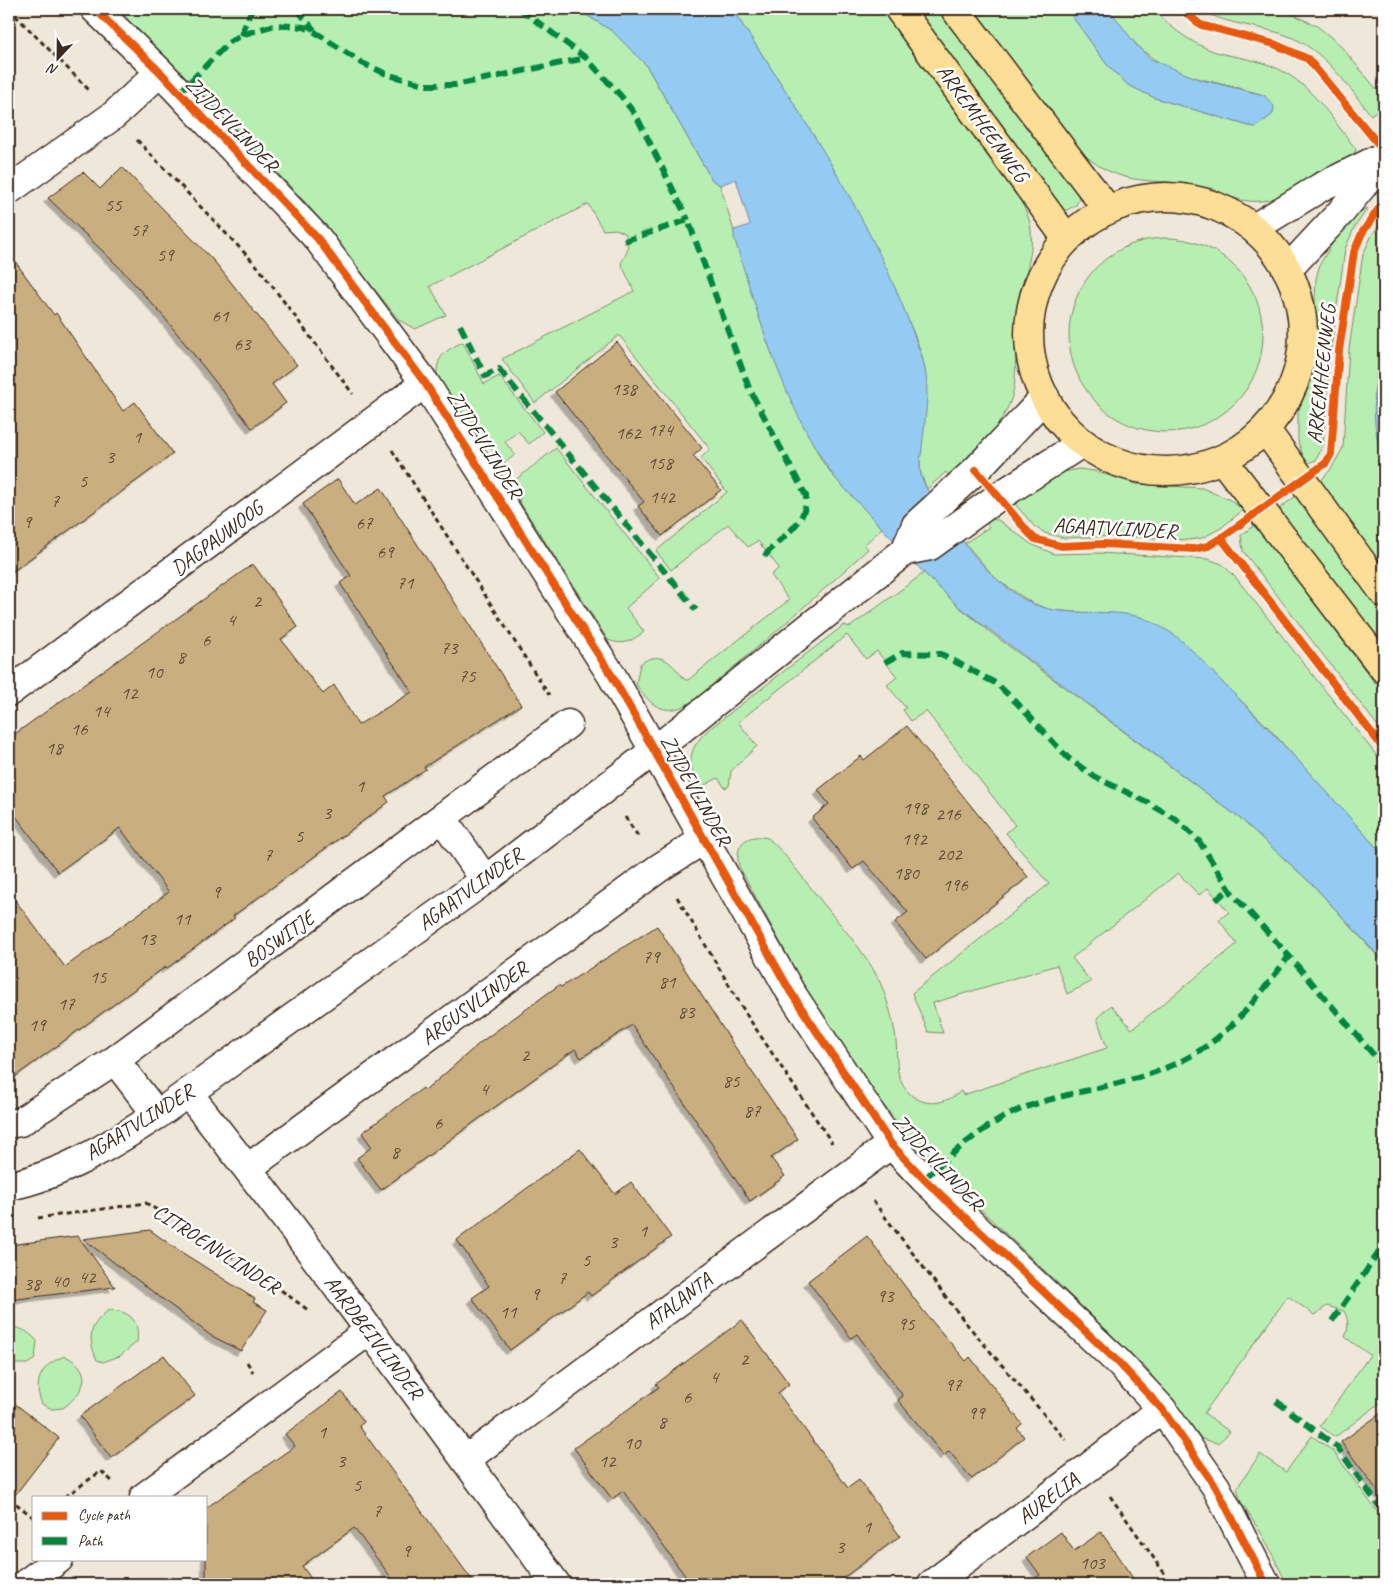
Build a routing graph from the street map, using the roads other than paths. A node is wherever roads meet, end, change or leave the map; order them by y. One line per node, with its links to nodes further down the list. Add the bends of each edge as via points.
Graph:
1 (96, 9): 4 (street, ZIJDEVLINDER)
2 (899, 9): 9 (main road, ARKEMHEENWEG)
3 (955, 9): 7 (main road)
4 (160, 72): 6 (street, via 114,115); 11 (street, ZIJDEVLINDER, via 318,238)
5 (1384, 157): 8 (street, via 1321,187); 10 (street, via 1341,212)
6 (9, 190)
7 (1108, 210): 8 (main road, via 1132,201 1183,198 1232,214); 9 (main road)
8 (1254, 228): 10 (main road)
9 (1067, 238): 12 (main road, via 1043,274 1030,314 1031,357)
10 (1287, 270): 13 (main road, via 1298,296 1303,324 1302,353 1296,381 1283,407)
11 (425, 383): 19 (street, DAGPAUWOOG); 21 (street, ZIJDEVLINDER, via 612,676)
12 (1045, 397): 14 (main road, via 1055,414); 16 (street, AGAATVLINDER, via 976,470 916,525)
13 (1265, 429): 15 (main road, via 1245,447); 17 (main road, ARKEMHEENWEG)
14 (1082, 443): 15 (main road, via 1118,462 1150,470 1199,468); 16 (street, AGAATVLINDER, via 930,546)
15 (1222, 459): 18 (main road)
16 (906, 550): 21 (street, AGAATVLINDER)
17 (1384, 593)
18 (1384, 670)
19 (9, 692)
20 (568, 724): 22 (street, BOSWITJE)
21 (654, 750): 23 (street, ZIJDEVLINDER); 24 (street, AGAATVLINDER)
22 (443, 819): 24 (street); 25 (street, BOSWITJE)
23 (703, 840): 29 (street, ZIJDEVLINDER, via 790,991); 30 (street, ARGUSVLINDER, via 659,868)
24 (485, 880): 26 (street, AGAATVLINDER)
25 (115, 1060): 27 (street); 28 (street, BOSWITJE, via 20,1122)
26 (188, 1093): 27 (street, AGAATVLINDER); 30 (street, AARDBEIVLINDER)
27 (157, 1115): 31 (street, AGAATVLINDER, via 62,1169)
28 (9, 1124)
29 (891, 1144): 33 (street, ZIJDEVLINDER, via 1118,1362); 34 (street, ATALANTA)
30 (248, 1168): 32 (street, AARDBEIVLINDER)
31 (9, 1186)
32 (370, 1330): 34 (street, AARDBEIVLINDER); 35 (street)
33 (1162, 1409): 41 (street, AURELIA); 42 (street, ZIJDEVLINDER, via 1216,1487)
34 (465, 1460): 40 (street, AARDBEIVLINDER)
35 (145, 1496)
36 (58, 1560): 39 (street)
37 (9, 1575): 38 (street)
38 (20, 1584)
39 (25, 1584)
40 (556, 1584)
41 (932, 1584)
42 (1266, 1584)

